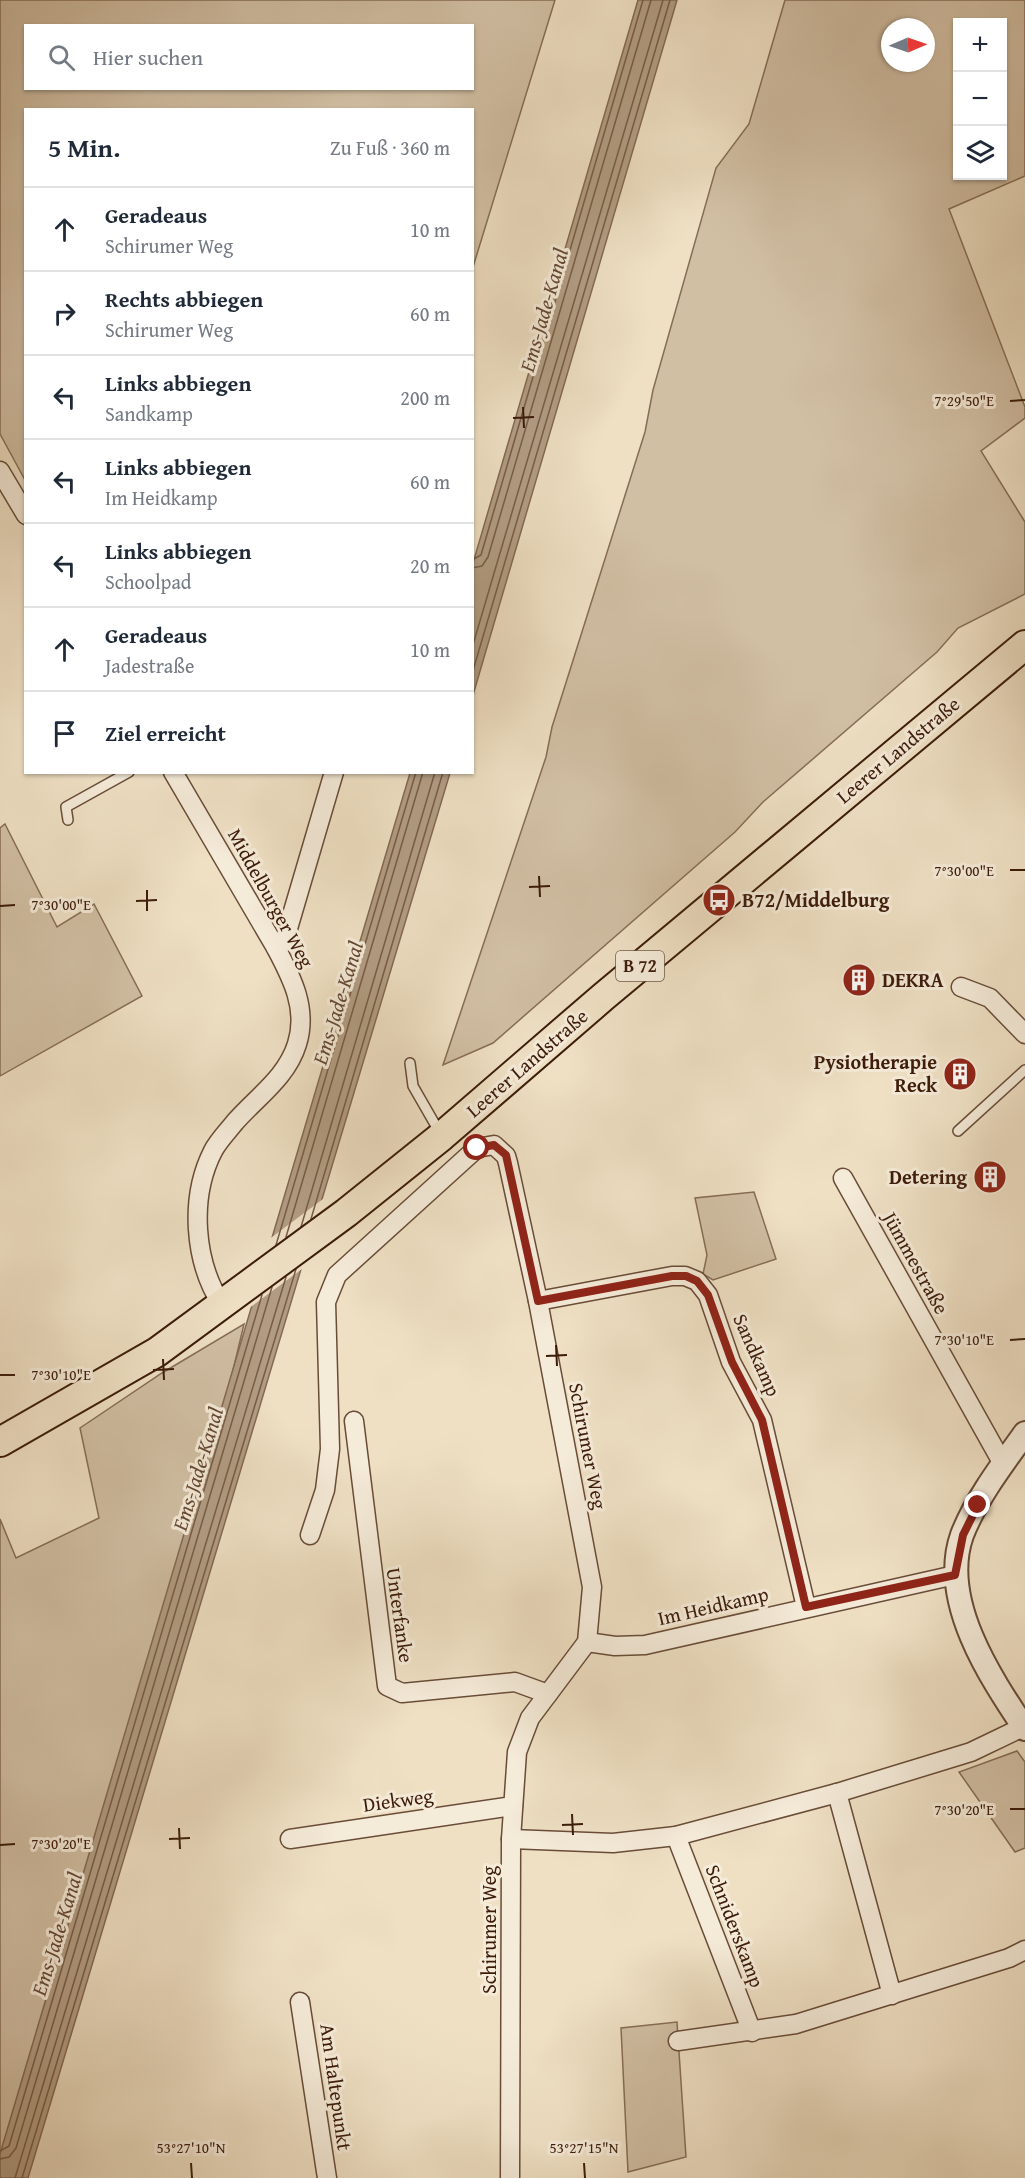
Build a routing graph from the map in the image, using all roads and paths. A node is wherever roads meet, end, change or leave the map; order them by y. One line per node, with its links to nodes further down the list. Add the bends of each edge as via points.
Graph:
1 (0, 471): 2 (street)
2 (24, 512)
3 (1025, 645): 14 (main road, Leerer Landstraße / B 72)
4 (125, 774): 7 (lane, via 66,807)
5 (173, 774): 8 (street, Middelburger Weg)
6 (333, 774): 8 (street, via 284,942)
7 (68, 820)
8 (276, 948): 17 (street, Middelburger Weg, via 300,1003 297,1043 278,1078 213,1149 199,1193 204,1272)
9 (961, 987): 10 (street, via 990,999)
10 (1025, 1034)
11 (410, 1062): 14 (lane, via 413,1086)
12 (1025, 1070): 13 (lane)
13 (958, 1131)
14 (442, 1136): 17 (main road, Leerer Landstraße / B 72)
15 (843, 1178): 21 (street, Jümmestraße)
16 (538, 1301): 22 (street, Schirumer Weg, via 506,1155 494,1145 477,1148 336,1275 326,1302 330,1449 325,1490); 24 (street, Sandkamp, via 672,1276 697,1281 708,1295 732,1362 762,1420); 25 (street, Schirumer Weg, via 592,1587)
17 (225, 1302): 20 (main road, Leerer Landstraße / B 72, via 157,1352)
18 (354, 1421): 26 (street, Unterfanke, via 387,1686 402,1693 515,1682)
19 (1025, 1433): 21 (street)
20 (0, 1442)
21 (1003, 1464): 23 (street, via 963,1535)
22 (310, 1535)
23 (955, 1575): 24 (street, Im Heidkamp); 27 (street, via 958,1603 968,1630)
24 (806, 1607): 25 (street, Im Heidkamp, via 645,1645)
25 (587, 1642): 26 (street, Schirumer Weg)
26 (548, 1694): 29 (street, Schirumer Weg, via 530,1718 517,1752)
27 (1024, 1728): 28 (street, via 971,1752)
28 (837, 1793): 30 (street); 34 (street)
29 (513, 1806): 31 (street, Diekweg); 32 (street, Schirumer Weg)
30 (676, 1836): 32 (street, via 613,1843); 36 (street, Schniderskamp)
31 (290, 1839)
32 (511, 1839): 38 (street, Schirumer Weg)
33 (1025, 1950): 34 (street)
34 (892, 1995): 36 (street, via 796,2024)
35 (300, 2002): 39 (street, Am Haltepunkt)
36 (752, 2032): 37 (street)
37 (678, 2041)
38 (506, 2177)
39 (327, 2178)

